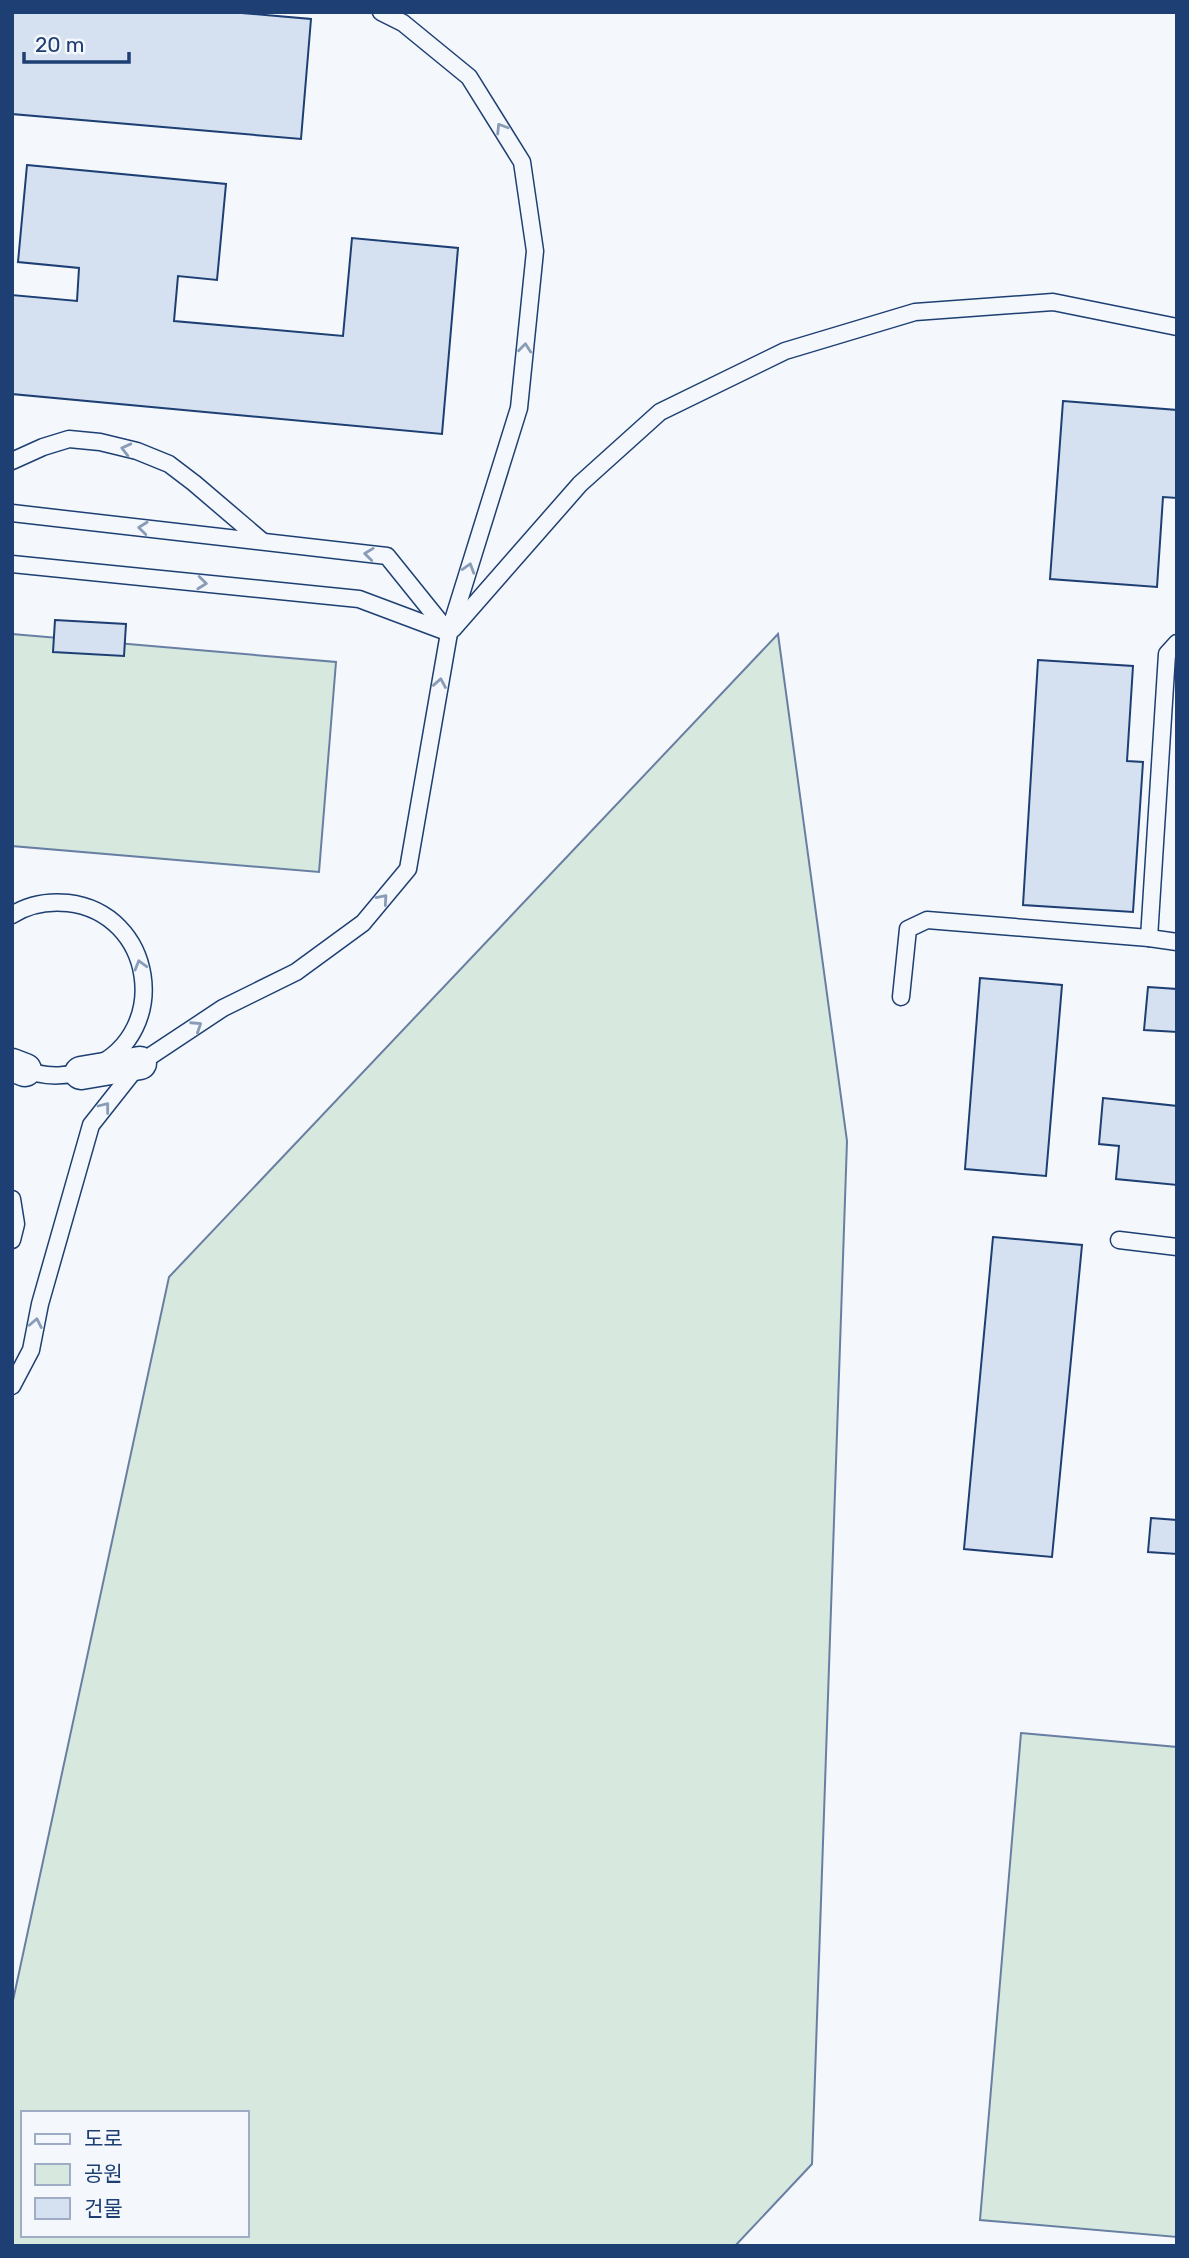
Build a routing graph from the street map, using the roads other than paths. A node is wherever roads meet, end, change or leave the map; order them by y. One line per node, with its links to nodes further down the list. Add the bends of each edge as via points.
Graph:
1 (382, 12): 7 (lane, one-way to 1, via 519,408 535,251 522,162 469,77 403,23)
2 (1177, 327): 7 (lane, via 1053,302 915,312 785,351 660,412 580,484)
3 (12, 461): 5 (lane, one-way to 3, via 169,464 137,451 69,439)
4 (12, 513): 5 (lane, one-way to 4)
5 (262, 541): 7 (lane, one-way to 5, via 387,556)
6 (12, 564): 7 (lane, one-way to 7, via 359,598)
7 (449, 633): 13 (lane, one-way to 7, via 223,1008 296,972 363,923 408,869)
8 (1177, 643): 10 (lane, via 1167,654)
9 (12, 915): 15 (lane, one-way to 9, via 106,1062 136,1026 145,989 141,961 127,937 107,917 81,905 52,902)
10 (1149, 938): 11 (lane); 12 (lane, via 927,920 908,929)
11 (1177, 942)
12 (901, 997)
13 (139, 1063): 15 (street); 20 (lane, one-way to 13, via 31,1350 91,1125)
14 (17, 1066): 15 (lane, via 53,1076)
15 (81, 1073)
16 (12, 1199): 17 (lane, via 16,1224)
17 (12, 1240)
18 (1119, 1240): 19 (lane)
19 (1177, 1247)
20 (12, 1386)

